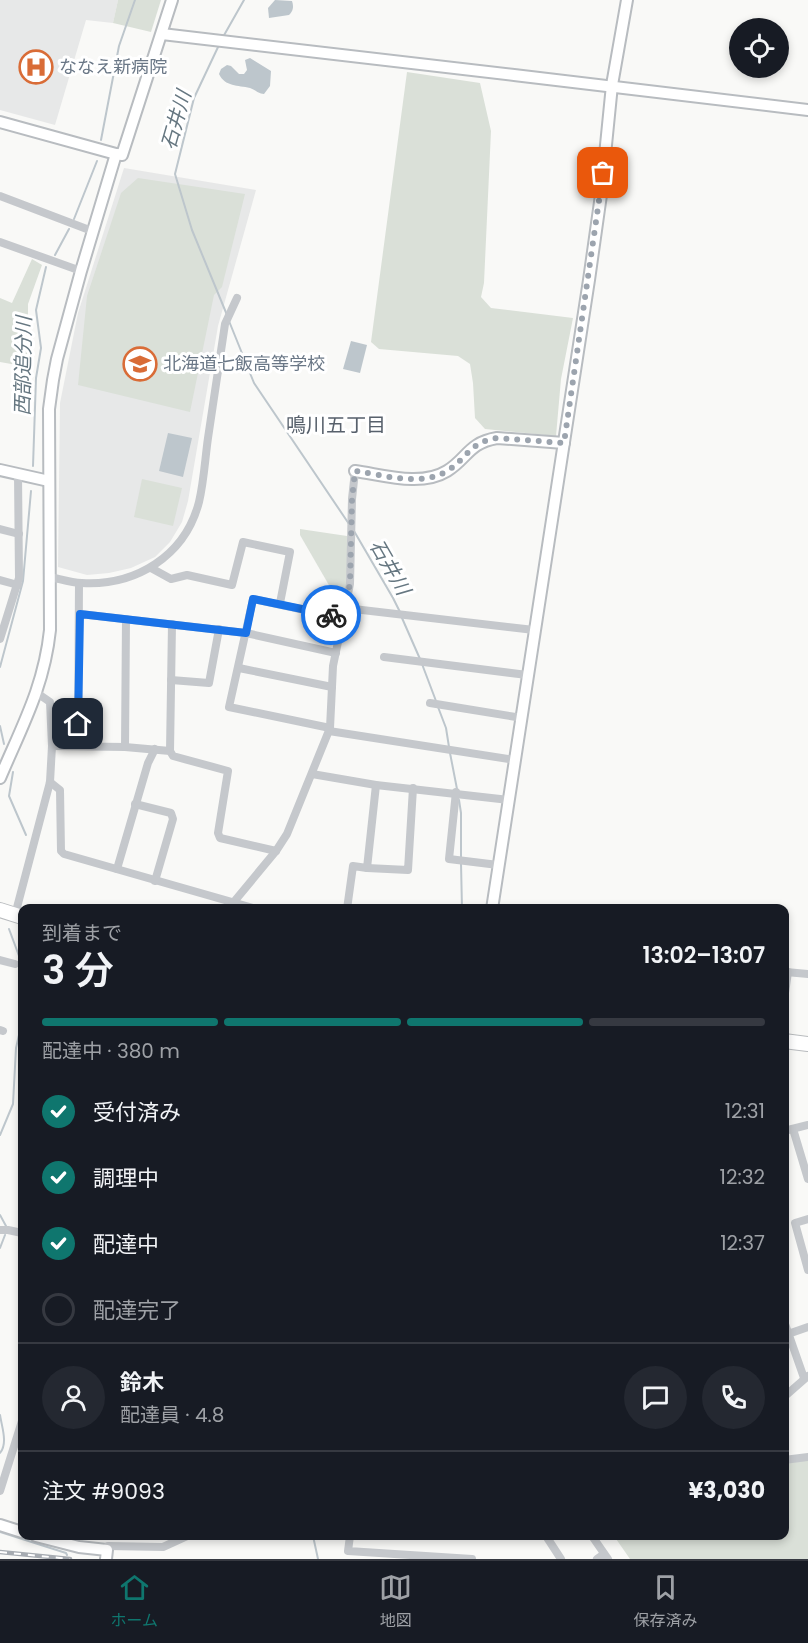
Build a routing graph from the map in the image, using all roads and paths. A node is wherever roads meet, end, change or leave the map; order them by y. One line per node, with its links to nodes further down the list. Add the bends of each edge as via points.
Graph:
1 (172, 0): 3 (street)
2 (627, 0): 4 (street)
3 (162, 34): 4 (street); 7 (street, via 122,155)
4 (612, 85): 5 (street); 13 (street, via 601,195)
5 (808, 110)
6 (0, 122): 7 (street)
7 (116, 154): 9 (street)
8 (0, 196): 9 (street)
9 (92, 231): 11 (street)
10 (0, 242): 11 (street)
11 (81, 271): 17 (street, via 53,380)
12 (237, 298): 20 (street, via 225,324 199,502 183,538)
13 (564, 443): 15 (street, via 488,440 471,448 449,470 427,480); 32 (street)
14 (0, 470): 16 (street)
15 (355, 471): 26 (street, via 350,584)
16 (18, 474): 17 (street); 19 (street)
17 (49, 481): 21 (street)
18 (0, 529): 19 (street)
19 (19, 534): 24 (street)
20 (152, 568): 23 (street, via 107,583); 25 (street, via 171,579 188,575 232,585 243,542 290,552)
21 (50, 577): 23 (street); 41 (street, via 50,630)
22 (0, 580): 24 (street)
23 (80, 583): 27 (street)
24 (18, 585): 34 (street)
25 (280, 603): 28 (street); 33 (street, via 253,599)
26 (345, 608): 28 (street); 32 (street)
27 (80, 614): 29 (street); 46 (street)
28 (342, 618): 35 (street)
29 (126, 619): 30 (street); 47 (street)
30 (172, 624): 31 (street); 39 (street)
31 (219, 629): 33 (street); 39 (street, via 209,683)
32 (534, 630): 38 (street)
33 (246, 633): 35 (street); 37 (street)
34 (0, 640)
35 (336, 653): 40 (street)
36 (384, 657): 38 (street)
37 (238, 668): 40 (street); 44 (street, via 229,707)
38 (527, 675): 43 (street)
39 (171, 680): 49 (street)
40 (332, 687): 44 (street)
41 (37, 693): 45 (street, via 50,702); 50 (street)
42 (430, 703): 43 (street)
43 (522, 718): 51 (street)
44 (330, 730): 51 (street); 52 (street)
45 (52, 746): 46 (street); 54 (street)
46 (78, 746): 47 (street)
47 (124, 747): 48 (street)
48 (155, 749): 49 (street); 59 (street)
49 (171, 751): 60 (street, via 173,756 228,771 220,838)
50 (4, 757): 53 (street)
51 (515, 760): 58 (street)
52 (312, 774): 55 (street); 60 (street)
53 (0, 777)
54 (50, 782): 63 (street, via 60,790 64,854); 65 (street)
55 (376, 785): 56 (street); 62 (street)
56 (413, 788): 57 (street); 62 (street, via 408,870)
57 (456, 792): 58 (street); 61 (street, via 449,858)
58 (509, 800): 61 (street)
59 (135, 804): 63 (street); 64 (street, via 171,813 173,819)
60 (276, 851): 67 (street)
61 (498, 865): 69 (street)
62 (367, 868): 68 (street, via 353,866)
63 (117, 869): 64 (street)
64 (155, 881): 66 (street)
65 (22, 904)
66 (224, 904)
67 (232, 904)
68 (348, 904)
69 (493, 904)
70 (0, 910): 71 (highway)
71 (18, 916)
72 (0, 960): 73 (street)
73 (15, 964)
74 (789, 972): 75 (street)
75 (808, 974)
76 (789, 1039): 77 (highway)
77 (808, 1044)
78 (808, 1125): 79 (street)
79 (789, 1130): 80 (street)
80 (808, 1179)
81 (808, 1219): 84 (street, via 795,1224)
82 (0, 1230): 83 (street)
83 (18, 1232)
84 (808, 1270)
85 (808, 1327): 86 (street)
86 (789, 1334)
87 (789, 1336): 88 (street)
88 (806, 1377): 89 (street)
89 (789, 1392)
90 (18, 1434): 93 (street)
91 (808, 1456): 92 (street)
92 (789, 1459)
93 (0, 1491)
94 (0, 1525): 95 (street)
95 (18, 1531)
96 (52, 1540): 101 (street)
97 (178, 1540): 101 (street, via 163,1547)
98 (349, 1540): 103 (street, via 348,1551)
99 (549, 1540): 104 (street)
100 (595, 1540): 102 (street)
101 (107, 1552)
102 (606, 1557): 105 (street)
103 (472, 1559)
104 (561, 1559)
105 (597, 1559)

